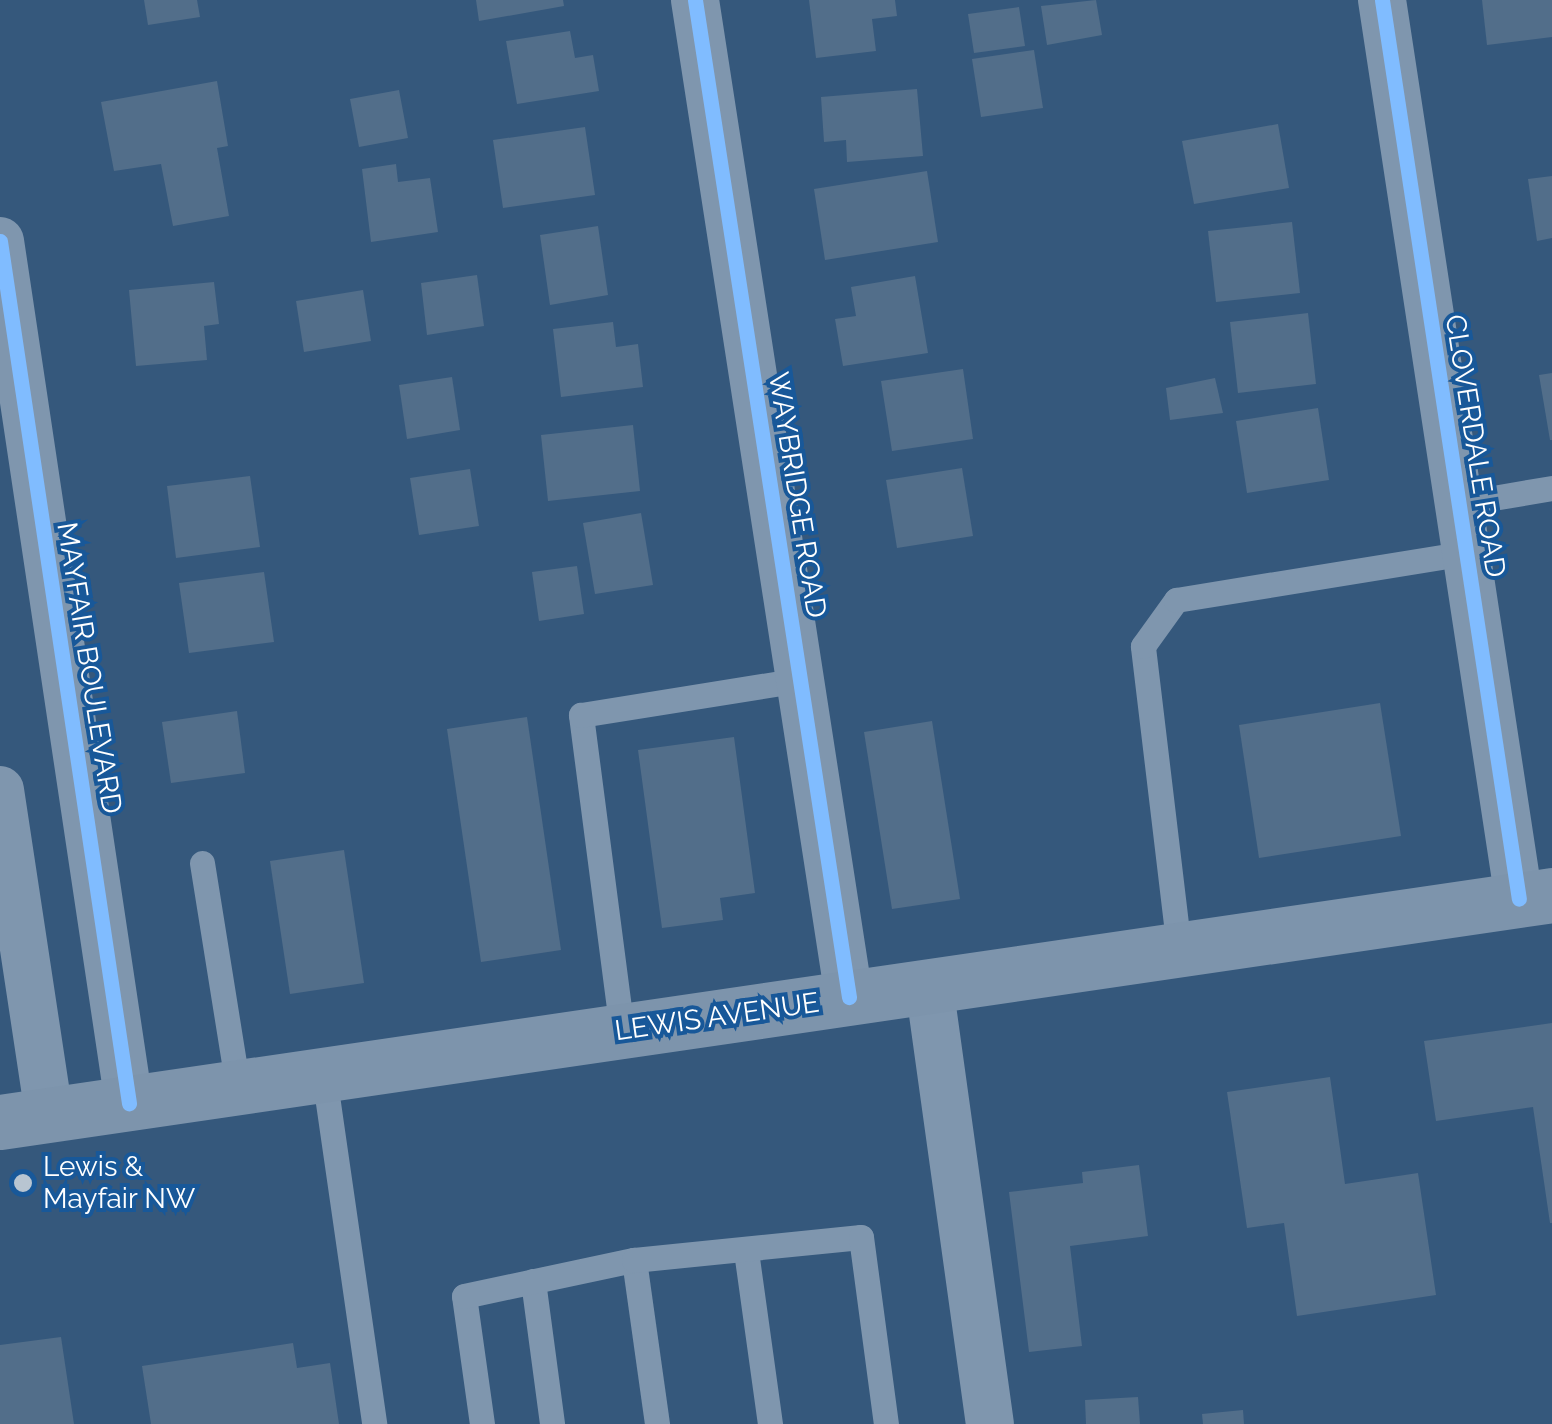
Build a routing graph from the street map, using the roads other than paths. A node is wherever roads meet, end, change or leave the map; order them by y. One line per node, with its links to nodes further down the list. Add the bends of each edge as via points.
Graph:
1 (695, 0): 7 (street, WAYBRIDGE ROAD)
2 (1382, 0): 5 (street, CLOVERDALE ROAD)
3 (0, 241): 17 (street, MAYFAIR BOULEVARD)
4 (1552, 488): 5 (lane)
5 (1458, 504): 6 (street, CLOVERDALE ROAD)
6 (1466, 554): 10 (street, CLOVERDALE ROAD); 11 (lane, via 1176,600 1144,646)
7 (800, 680): 13 (street, WAYBRIDGE ROAD); 14 (lane, via 581,715)
8 (0, 790): 18 (street)
9 (202, 863): 16 (lane)
10 (1536, 897): 11 (main road, LEWIS AVENUE)
11 (1179, 949): 12 (main road, LEWIS AVENUE)
12 (929, 986): 13 (main road, LEWIS AVENUE); 28 (street)
13 (849, 997): 14 (main road, LEWIS AVENUE)
14 (622, 1030): 15 (main road, LEWIS AVENUE)
15 (324, 1074): 16 (main road, LEWIS AVENUE); 22 (lane)
16 (238, 1087): 17 (main road, LEWIS AVENUE)
17 (129, 1103): 18 (main road, LEWIS AVENUE)
18 (25, 1118)
19 (746, 1250): 20 (lane); 26 (lane); 27 (lane, via 861,1237)
20 (634, 1260): 21 (lane); 25 (lane)
21 (533, 1282): 23 (lane, via 464,1296); 24 (lane)
22 (374, 1424)
23 (482, 1424)
24 (552, 1424)
25 (657, 1424)
26 (770, 1424)
27 (886, 1424)
28 (990, 1424)

